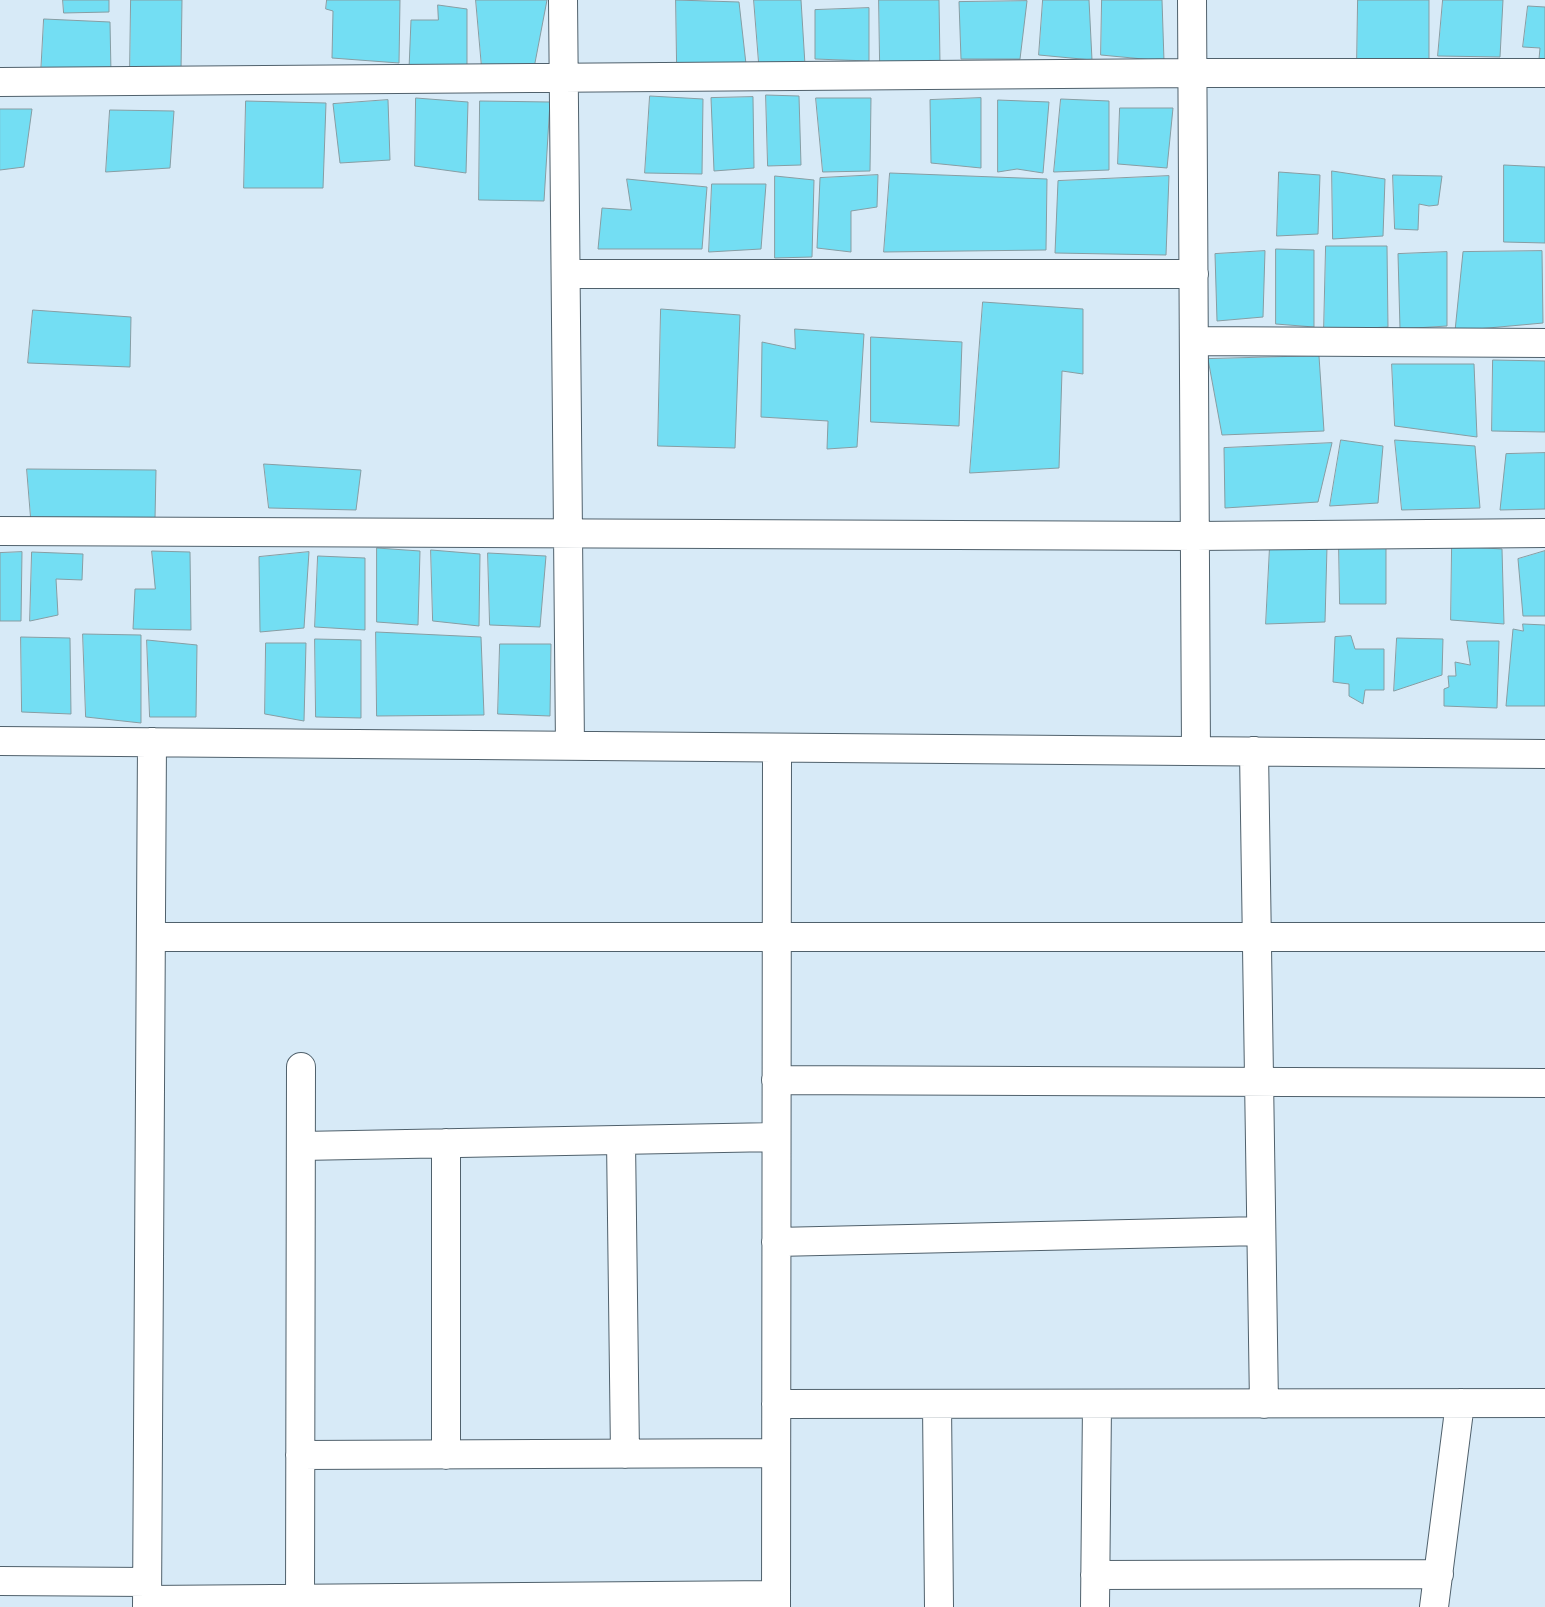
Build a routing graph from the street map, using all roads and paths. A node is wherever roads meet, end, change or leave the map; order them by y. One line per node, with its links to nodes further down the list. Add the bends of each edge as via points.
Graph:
1 (563, 0): 5 (street)
2 (1192, 0): 3 (street)
3 (1193, 73): 4 (street); 5 (street); 8 (street)
4 (1545, 73)
5 (564, 78): 6 (street); 7 (street)
6 (0, 82)
7 (566, 274): 8 (street); 12 (street)
8 (1194, 274): 9 (street)
9 (1194, 341): 10 (street); 14 (street)
10 (1545, 343)
11 (0, 531): 12 (street)
12 (568, 533): 14 (street); 17 (street)
13 (1545, 533): 14 (street)
14 (1195, 536): 19 (street)
15 (0, 741): 16 (street)
16 (152, 742): 17 (street); 22 (street)
17 (570, 746): 18 (street)
18 (777, 748): 19 (street); 23 (street)
19 (1196, 751): 20 (street)
20 (1254, 752): 21 (street); 25 (street)
21 (1545, 754)
22 (151, 937): 23 (street); 49 (street)
23 (776, 937): 25 (street); 27 (street)
24 (1545, 937): 25 (street)
25 (1256, 938): 28 (street)
26 (301, 1067): 33 (street)
27 (776, 1080): 28 (street); 30 (street)
28 (1259, 1082): 29 (street); 34 (street)
29 (1545, 1083)
30 (776, 1137): 31 (street); 35 (street)
31 (620, 1140): 32 (street); 42 (street)
32 (446, 1143): 33 (street); 45 (street)
33 (301, 1146): 44 (street)
34 (1261, 1231): 35 (street); 41 (street)
35 (776, 1242): 38 (street)
36 (1460, 1403): 37 (street); 41 (street); 46 (street)
37 (1545, 1403)
38 (776, 1404): 39 (street); 43 (street)
39 (937, 1404): 40 (street); 53 (street)
40 (1097, 1404): 41 (street); 47 (street)
41 (1264, 1404)
42 (625, 1454): 43 (street); 45 (street)
43 (776, 1454): 50 (street)
44 (300, 1455): 45 (street); 52 (street)
45 (446, 1455)
46 (1439, 1574): 47 (street); 55 (street)
47 (1095, 1575): 54 (street)
48 (0, 1581): 49 (street)
49 (147, 1596): 52 (street)
50 (776, 1601): 51 (street)
51 (584, 1602): 52 (street)
52 (300, 1603)
53 (939, 1607)
54 (1095, 1607)
55 (1434, 1607)

